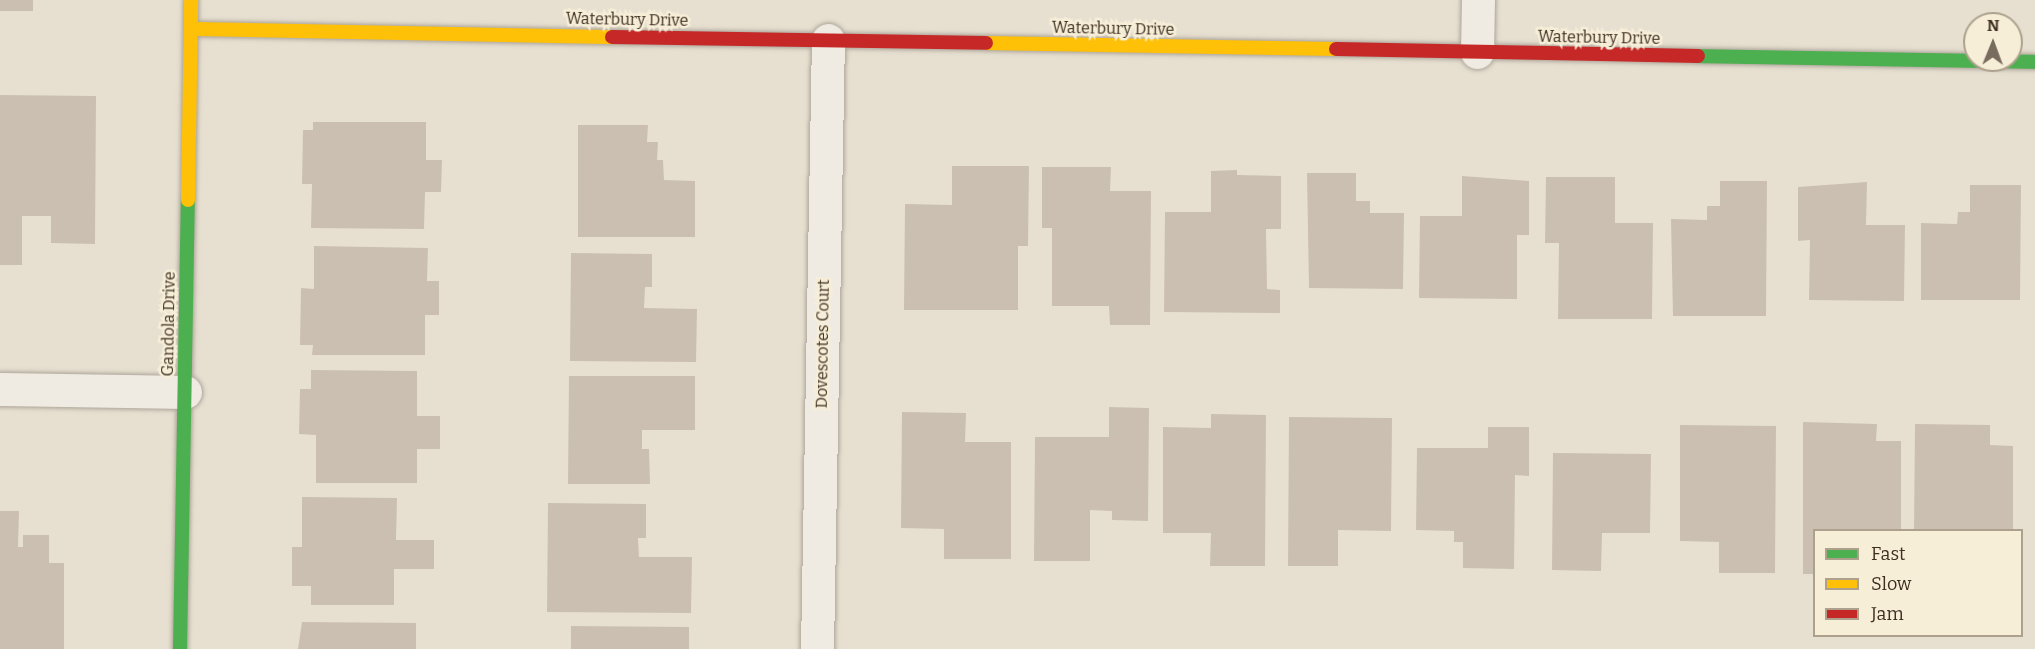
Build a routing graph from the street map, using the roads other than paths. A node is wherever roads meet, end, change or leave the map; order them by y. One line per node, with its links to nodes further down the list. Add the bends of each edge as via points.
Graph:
1 (191, 0): 3 (street, Gandola Drive)
2 (1478, 0): 5 (street)
3 (191, 29): 4 (street, Waterbury Drive); 8 (street, Gandola Drive)
4 (828, 40): 5 (street, Waterbury Drive); 10 (street, Dovescotes Court)
5 (1477, 52): 6 (street, Waterbury Drive)
6 (2035, 63)
7 (0, 389): 8 (street)
8 (185, 392): 9 (street, Gandola Drive)
9 (180, 649)
10 (817, 649)

